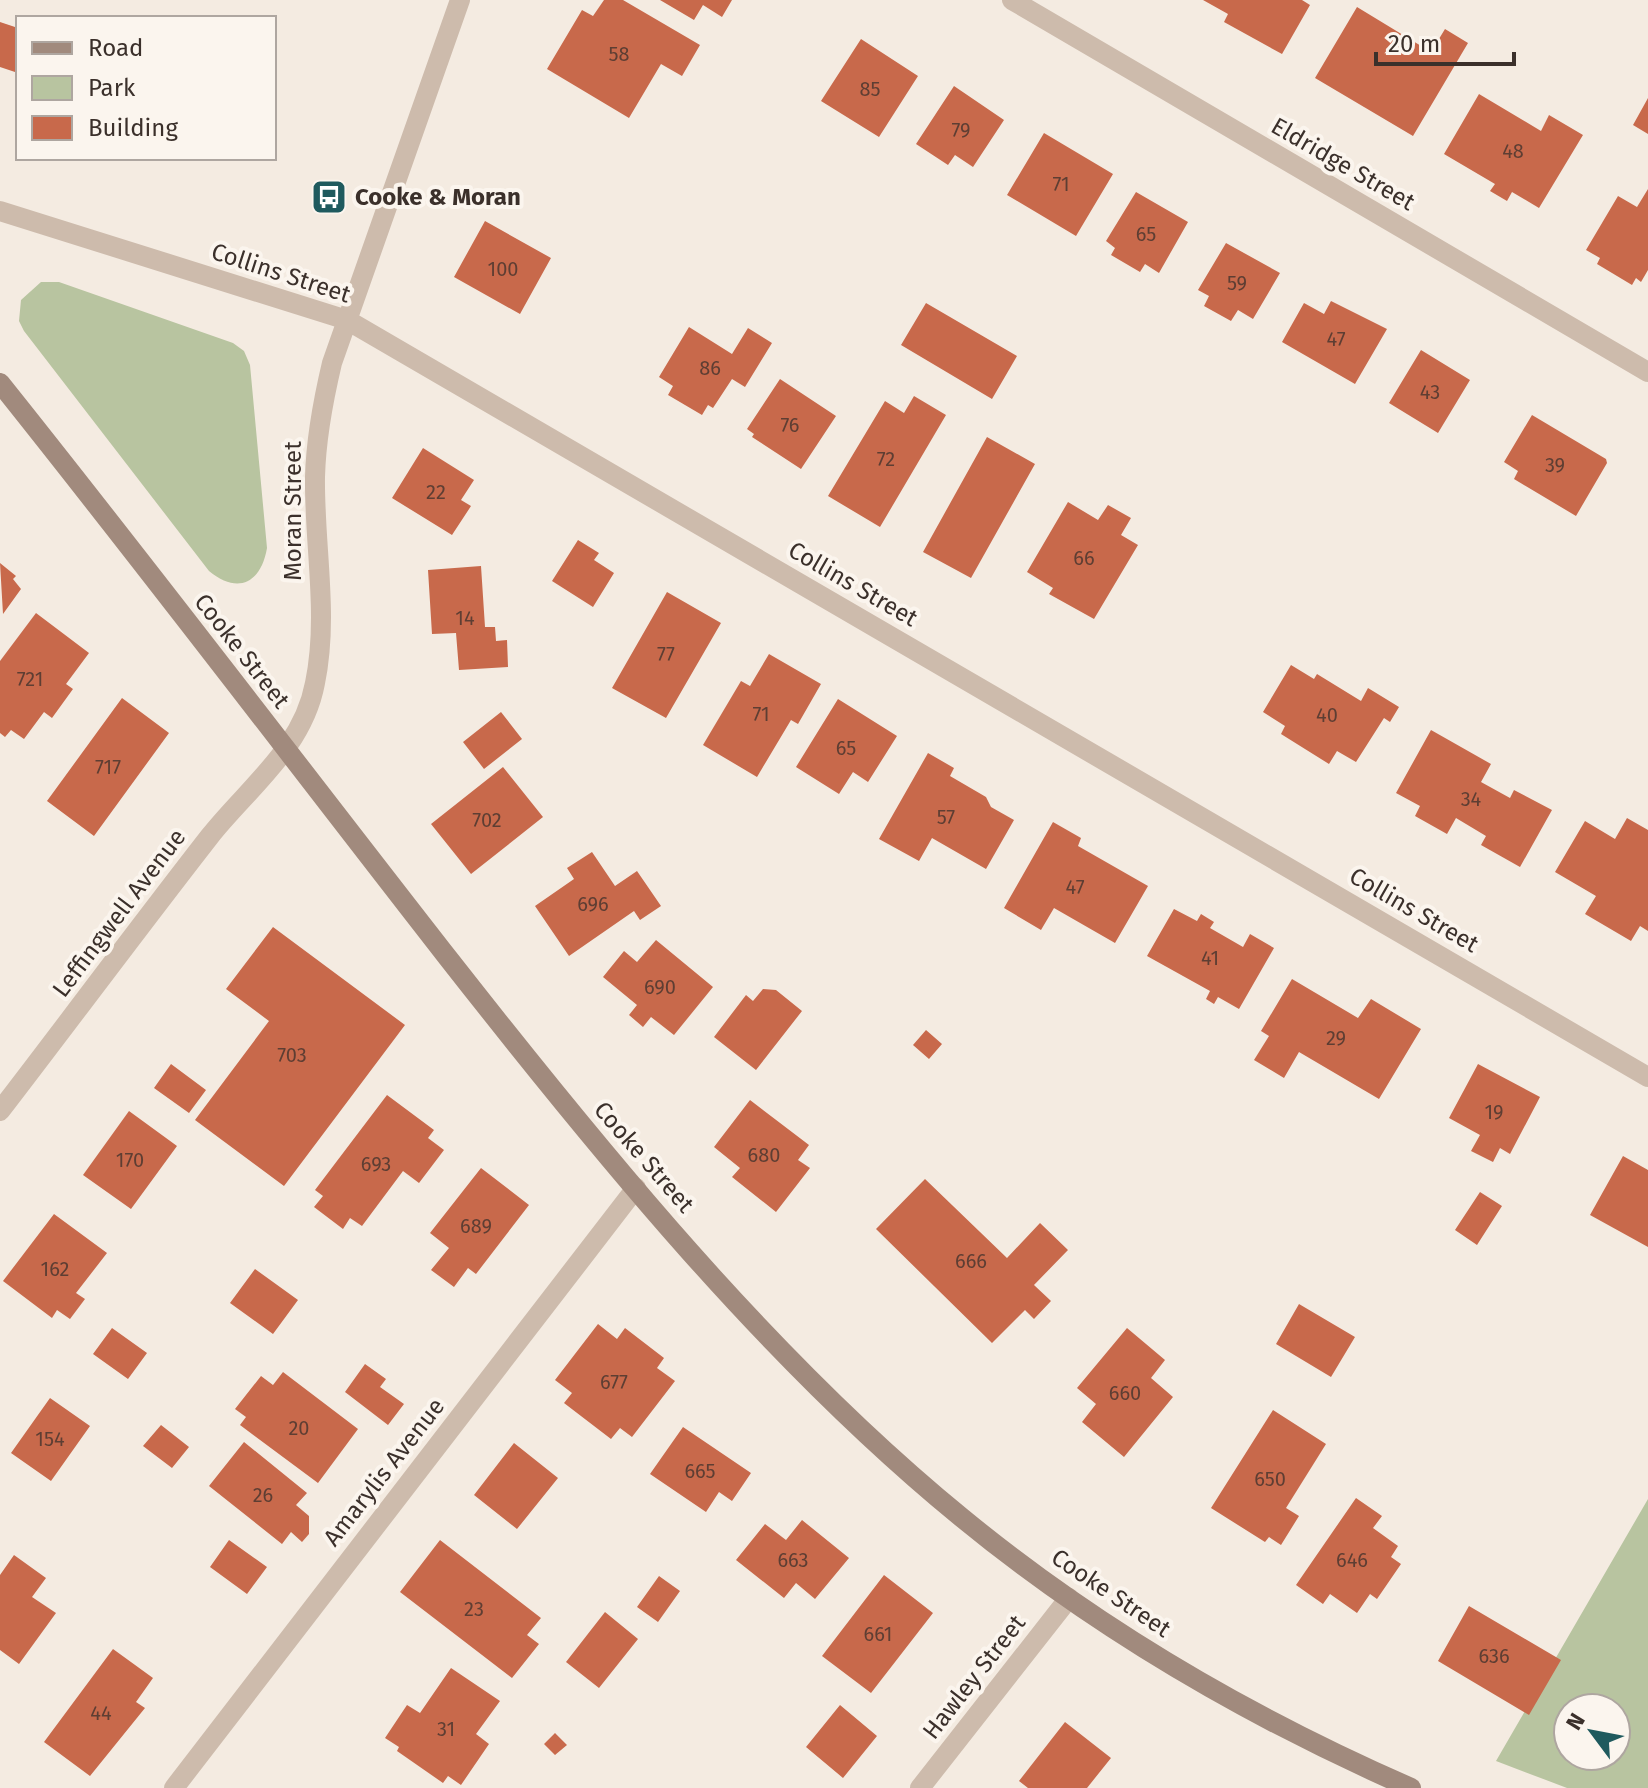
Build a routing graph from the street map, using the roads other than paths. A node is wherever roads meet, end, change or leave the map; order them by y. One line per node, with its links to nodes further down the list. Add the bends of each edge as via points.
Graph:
1 (460, 0): 4 (street, Moran Street)
2 (1012, 0): 5 (street, Eldridge Street)
3 (0, 211): 4 (street, Collins Street)
4 (347, 320): 7 (street, Moran Street, via 325,392 316,448 319,658 310,705); 8 (street, Collins Street)
5 (1648, 372)
6 (0, 383): 7 (main road, Cooke Street)
7 (286, 751): 9 (street, Leffingwell Avenue, via 211,835); 10 (main road, Cooke Street)
8 (1648, 1077)
9 (0, 1111)
10 (636, 1188): 11 (main road, Cooke Street, via 889,1455 962,1519); 12 (street, Amarylis Avenue)
11 (1069, 1598): 13 (street, Hawley Street); 14 (main road, Cooke Street, via 1241,1705)
12 (174, 1788)
13 (920, 1788)
14 (1411, 1788)

